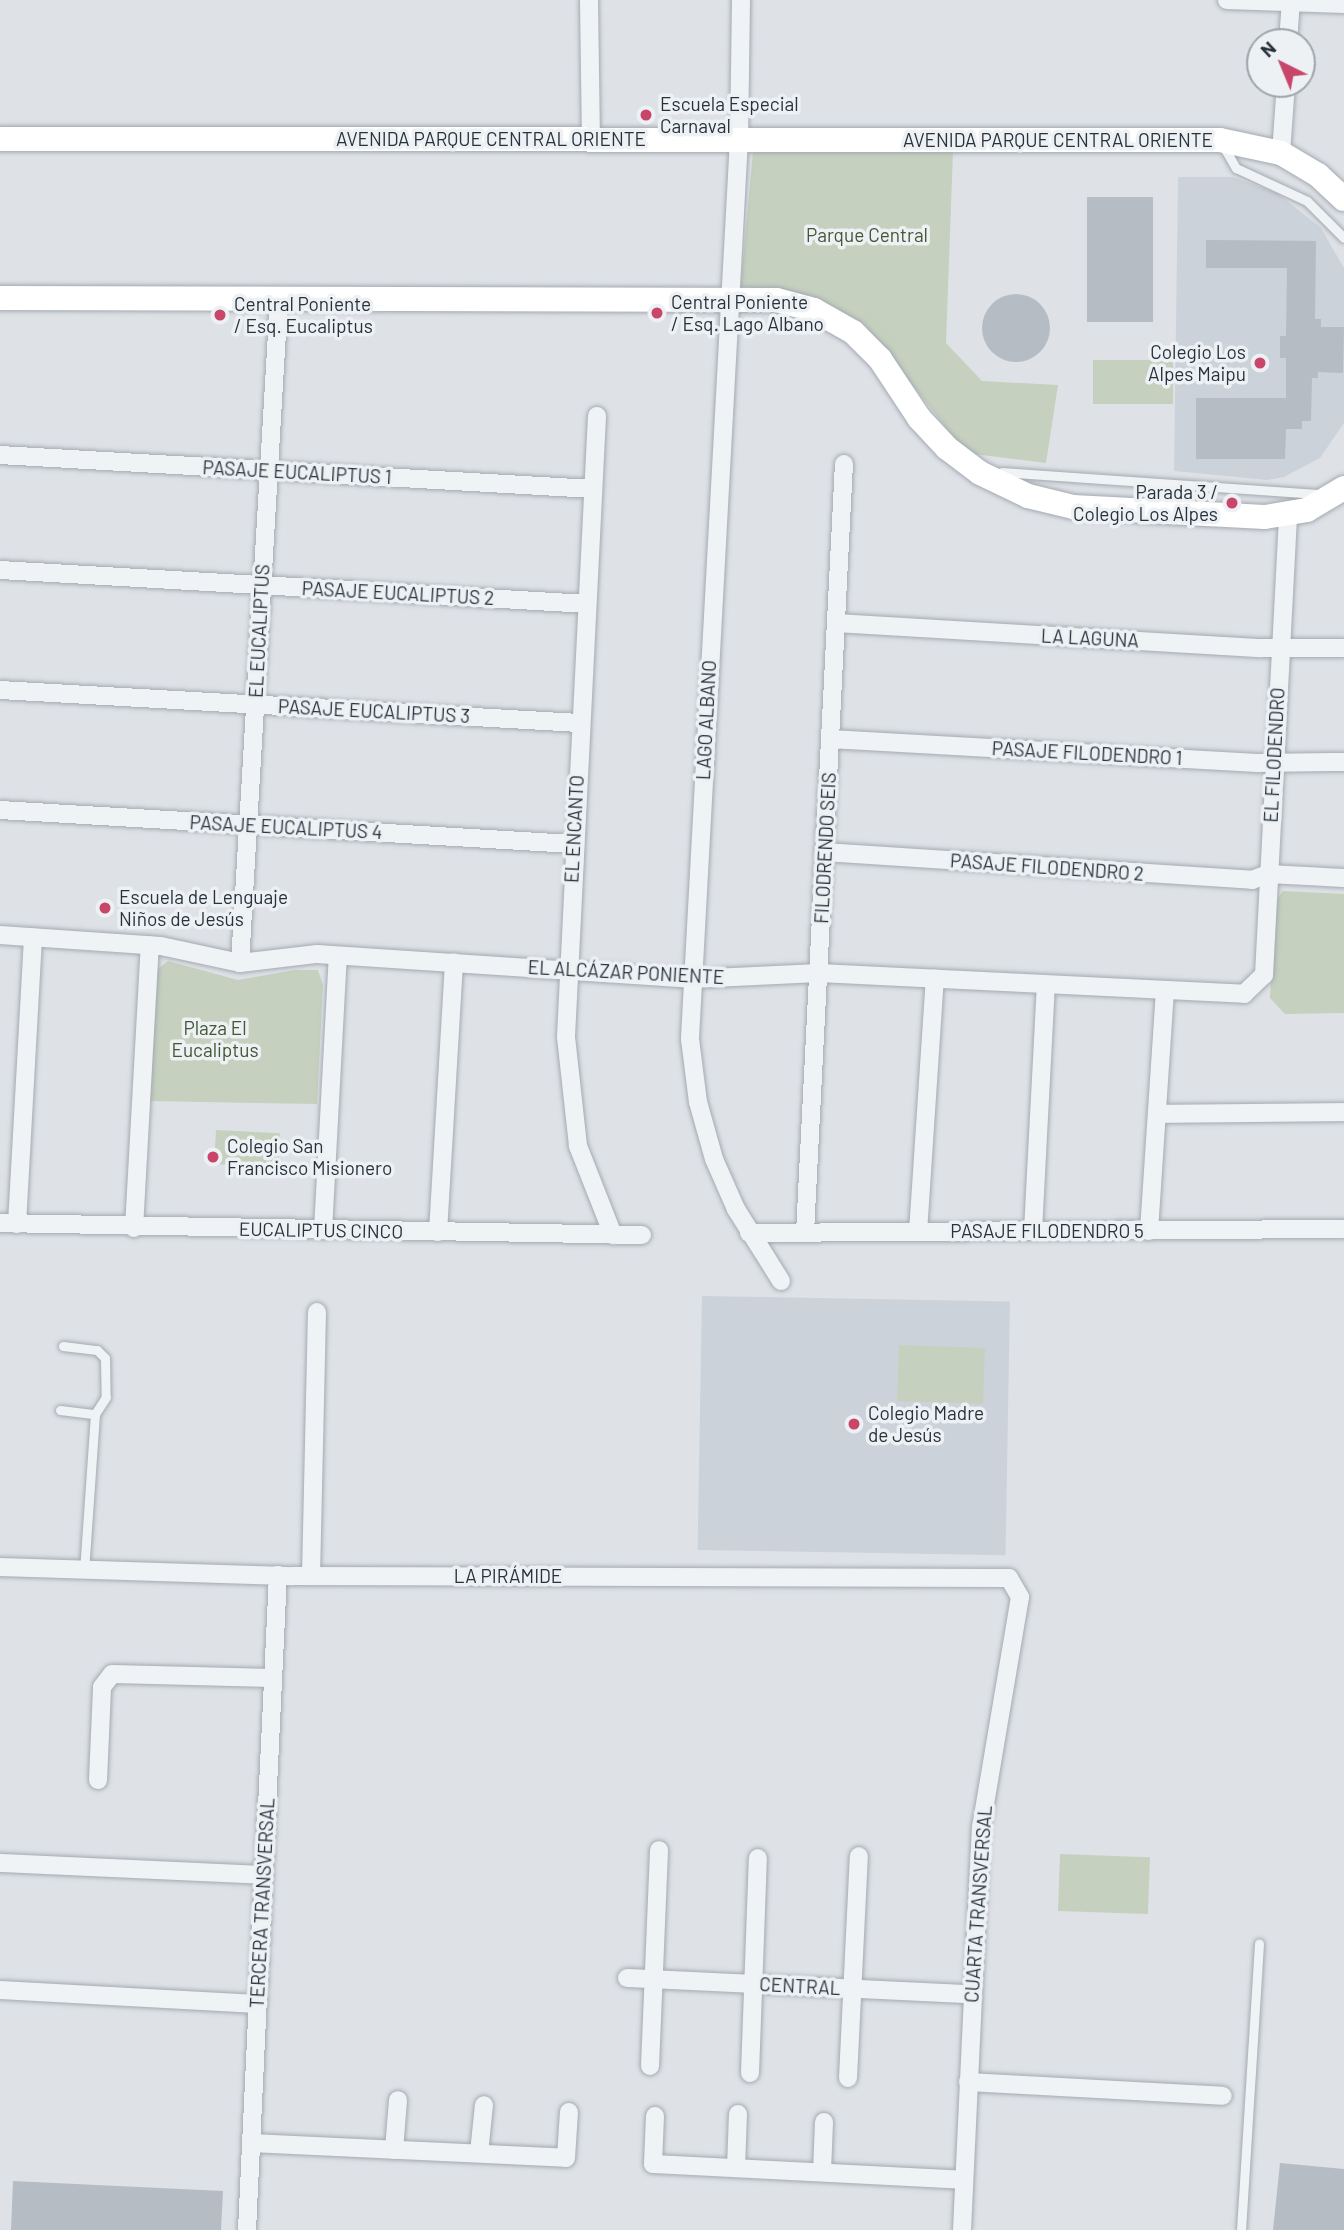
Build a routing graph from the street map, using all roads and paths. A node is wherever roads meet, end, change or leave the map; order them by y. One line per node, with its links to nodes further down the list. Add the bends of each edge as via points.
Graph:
1 (590, 0): 8 (street)
2 (741, 0): 10 (street, LAGO ALBANO)
3 (1227, 0): 4 (street)
4 (1291, 0): 5 (street); 6 (street)
5 (1344, 4)
6 (1289, 28)
7 (1285, 98): 12 (street)
8 (591, 138): 9 (street, AVENIDA PARQUE CENTRAL ORIENTE); 10 (street, AVENIDA PARQUE CENTRAL ORIENTE)
9 (0, 139)
10 (739, 139): 11 (street, AVENIDA PARQUE CENTRAL ORIENTE); 17 (street, LAGO ALBANO)
11 (1220, 140): 12 (street, AVENIDA PARQUE CENTRAL ORIENTE); 14 (lane, via 1236,168 1307,201)
12 (1281, 153): 13 (street, AVENIDA PARQUE CENTRAL ORIENTE, via 1318,175)
13 (1344, 199)
14 (1344, 238)
15 (0, 298): 16 (street)
16 (279, 298): 17 (street); 22 (street, EL EUCALIPTUS)
17 (731, 300): 20 (street, via 802,306 853,332 880,359 928,428); 52 (street, LAGO ALBANO)
18 (597, 416): 24 (street, EL ENCANTO)
19 (0, 455): 22 (street, PASAJE EUCALIPTUS 1)
20 (958, 457): 23 (lane, via 990,470 1040,477 1303,494); 25 (street, via 1010,489 1062,505)
21 (844, 464): 29 (street, FILODRENDO SEIS)
22 (269, 471): 24 (street, PASAJE EUCALIPTUS 1); 27 (street, EL EUCALIPTUS)
23 (1344, 488): 25 (street)
24 (593, 489): 28 (street, EL ENCANTO)
25 (1288, 516): 30 (street, EL FILODENDRO)
26 (0, 570): 27 (street, PASAJE EUCALIPTUS 2)
27 (262, 585): 28 (street, PASAJE EUCALIPTUS 2); 33 (street, EL EUCALIPTUS)
28 (587, 604): 34 (street, EL ENCANTO)
29 (836, 623): 30 (street, LA LAGUNA); 35 (street, FILODRENDO SEIS)
30 (1280, 647): 31 (street, LA LAGUNA); 36 (street, EL FILODENDRO)
31 (1344, 648)
32 (0, 690): 33 (street, PASAJE EUCALIPTUS 3)
33 (255, 704): 34 (street, PASAJE EUCALIPTUS 3); 39 (street, EL EUCALIPTUS)
34 (580, 723): 40 (street, EL ENCANTO)
35 (830, 739): 36 (street, PASAJE FILODENDRO 1); 41 (street, FILODRENDO SEIS)
36 (1274, 761): 37 (street, PASAJE FILODENDRO 1); 42 (street, EL FILODENDRO)
37 (1344, 762)
38 (0, 810): 39 (street, PASAJE EUCALIPTUS 4)
39 (248, 824): 40 (street, PASAJE EUCALIPTUS 4); 49 (street, EL EUCALIPTUS)
40 (573, 844): 50 (street, EL ENCANTO)
41 (824, 852): 42 (street, PASAJE FILODENDRO 2, via 1252,880); 51 (street, FILODRENDO SEIS)
42 (1268, 874): 43 (street, PASAJE FILODENDRO 2); 55 (street, EL FILODENDRO, via 1264,975)
43 (1344, 878)
44 (0, 935): 45 (street, EL ALCÁZAR PONIENTE)
45 (33, 937): 46 (street, EL ALCÁZAR PONIENTE); 59 (street)
46 (150, 945): 49 (street, EL ALCÁZAR PONIENTE); 60 (street)
47 (338, 956): 48 (street, EL ALCÁZAR PONIENTE); 49 (street, EL ALCÁZAR PONIENTE); 61 (street)
48 (454, 962): 50 (street, EL ALCÁZAR PONIENTE); 65 (street)
49 (240, 963)
50 (566, 970): 52 (street, EL ALCÁZAR PONIENTE); 69 (street, EL ENCANTO, via 566,1044 575,1133 586,1173)
51 (819, 973): 52 (street, EL ALCÁZAR PONIENTE); 53 (street, EL ALCÁZAR PONIENTE); 68 (street, FILODRENDO SEIS)
52 (691, 979): 67 (street, LAGO ALBANO, via 690,1039 698,1102 714,1159)
53 (936, 979): 54 (street, EL ALCÁZAR PONIENTE); 66 (street)
54 (1046, 985): 56 (street, EL ALCÁZAR PONIENTE); 63 (street)
55 (1253, 990): 56 (street, EL ALCÁZAR PONIENTE, via 1236,996)
56 (1164, 992): 58 (street)
57 (1344, 1112): 58 (street)
58 (1157, 1114): 64 (street)
59 (8, 1223): 60 (street, EUCALIPTUS CINCO)
60 (134, 1228): 61 (street, EUCALIPTUS CINCO)
61 (323, 1230): 65 (street, EUCALIPTUS CINCO)
62 (1344, 1230): 64 (street, PASAJE FILODENDRO 5)
63 (1033, 1231): 64 (street, PASAJE FILODENDRO 5); 66 (street, PASAJE FILODENDRO 5)
64 (1149, 1231)
65 (438, 1232): 69 (street, EUCALIPTUS CINCO)
66 (918, 1232): 68 (street, PASAJE FILODENDRO 5)
67 (750, 1233): 68 (street, PASAJE FILODENDRO 5); 71 (street, LAGO ALBANO)
68 (806, 1233)
69 (613, 1235): 70 (street, EUCALIPTUS CINCO)
70 (642, 1236)
71 (781, 1281)
72 (317, 1312): 79 (street)
73 (63, 1346): 75 (lane, via 97,1350 105,1358 106,1397)
74 (60, 1410): 75 (lane)
75 (95, 1414): 77 (lane)
76 (0, 1567): 77 (street, LA PIRÁMIDE)
77 (84, 1570): 78 (street, LA PIRÁMIDE)
78 (278, 1576): 79 (street, LA PIRÁMIDE); 81 (street, TERCERA TRANSVERSAL)
79 (311, 1576): 80 (street, LA PIRÁMIDE, via 1002,1576)
80 (1014, 1582): 94 (street, CUARTA TRANSVERSAL, via 1020,1597 981,1827)
81 (273, 1678): 82 (street, via 112,1674 102,1687); 87 (street, TERCERA TRANSVERSAL)
82 (97, 1780)
83 (659, 1850): 90 (street)
84 (859, 1856): 92 (street)
85 (758, 1858): 91 (street)
86 (0, 1863): 87 (street)
87 (264, 1875): 95 (street, TERCERA TRANSVERSAL)
88 (1259, 1944): 115 (lane)
89 (627, 1978): 90 (street, CENTRAL)
90 (655, 1980): 91 (street, CENTRAL); 96 (street)
91 (754, 1984): 92 (street, CENTRAL); 97 (street)
92 (853, 1989): 94 (street, CENTRAL); 98 (street)
93 (0, 1990): 95 (street)
94 (972, 1994): 99 (street, CUARTA TRANSVERSAL)
95 (258, 2004): 107 (street, TERCERA TRANSVERSAL)
96 (650, 2066)
97 (750, 2073)
98 (848, 2078)
99 (968, 2082): 100 (street); 112 (street, CUARTA TRANSVERSAL)
100 (1223, 2096)
101 (398, 2100): 108 (street)
102 (484, 2105): 109 (street)
103 (569, 2112): 109 (street, via 566,2158)
104 (738, 2114): 110 (street)
105 (654, 2116): 110 (street, via 653,2164)
106 (824, 2122): 111 (street)
107 (251, 2143): 108 (street); 113 (street, TERCERA TRANSVERSAL)
108 (394, 2150): 109 (street)
109 (479, 2154)
110 (736, 2168): 111 (street)
111 (822, 2172): 112 (street)
112 (964, 2180): 114 (street, CUARTA TRANSVERSAL)
113 (247, 2230)
114 (962, 2230)
115 (1241, 2230)

